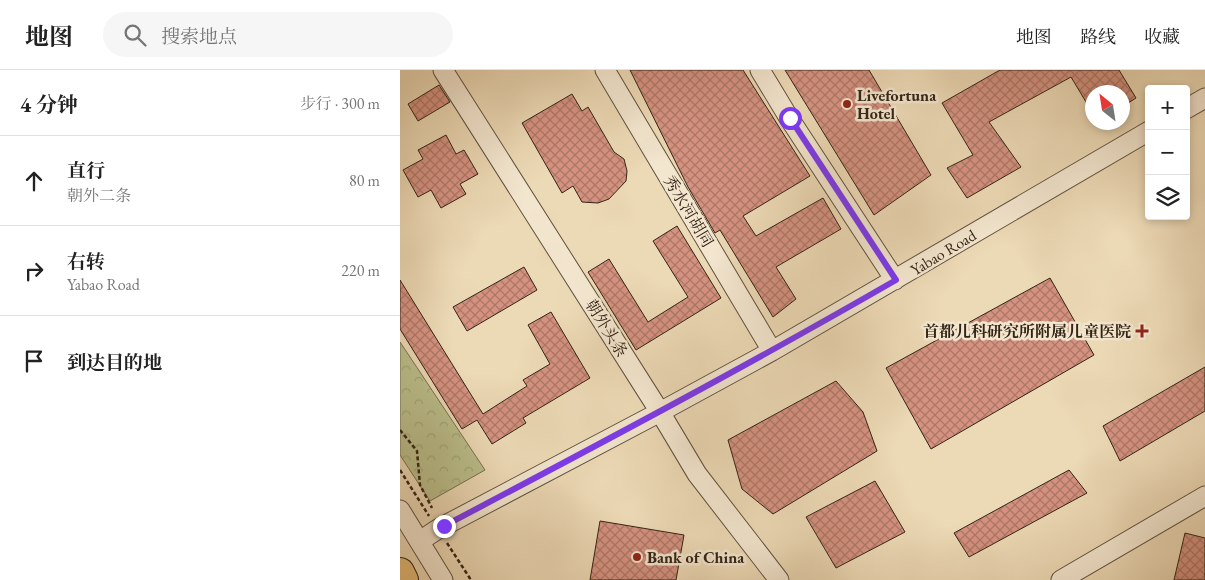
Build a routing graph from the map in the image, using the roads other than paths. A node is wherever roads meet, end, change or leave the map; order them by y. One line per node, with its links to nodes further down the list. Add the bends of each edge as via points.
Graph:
1 (443, 70): 9 (street, 朝外头条)
2 (605, 70): 8 (street, 秀水河胡同)
3 (760, 70): 7 (street)
4 (1205, 98): 5 (street)
5 (1190, 107)
6 (1145, 133): 7 (street, Yabao Road)
7 (896, 280): 8 (street, Yabao Road)
8 (772, 351): 9 (street, Yabao Road)
9 (660, 412): 12 (street, Yabao Road); 16 (street, 朝外头条, via 697,474)
10 (1205, 496): 17 (street)
11 (400, 510): 12 (street)
12 (420, 541): 15 (street)
13 (400, 572): 14 (highway)
14 (404, 580)
15 (442, 580)
16 (779, 580)
17 (1061, 580)

